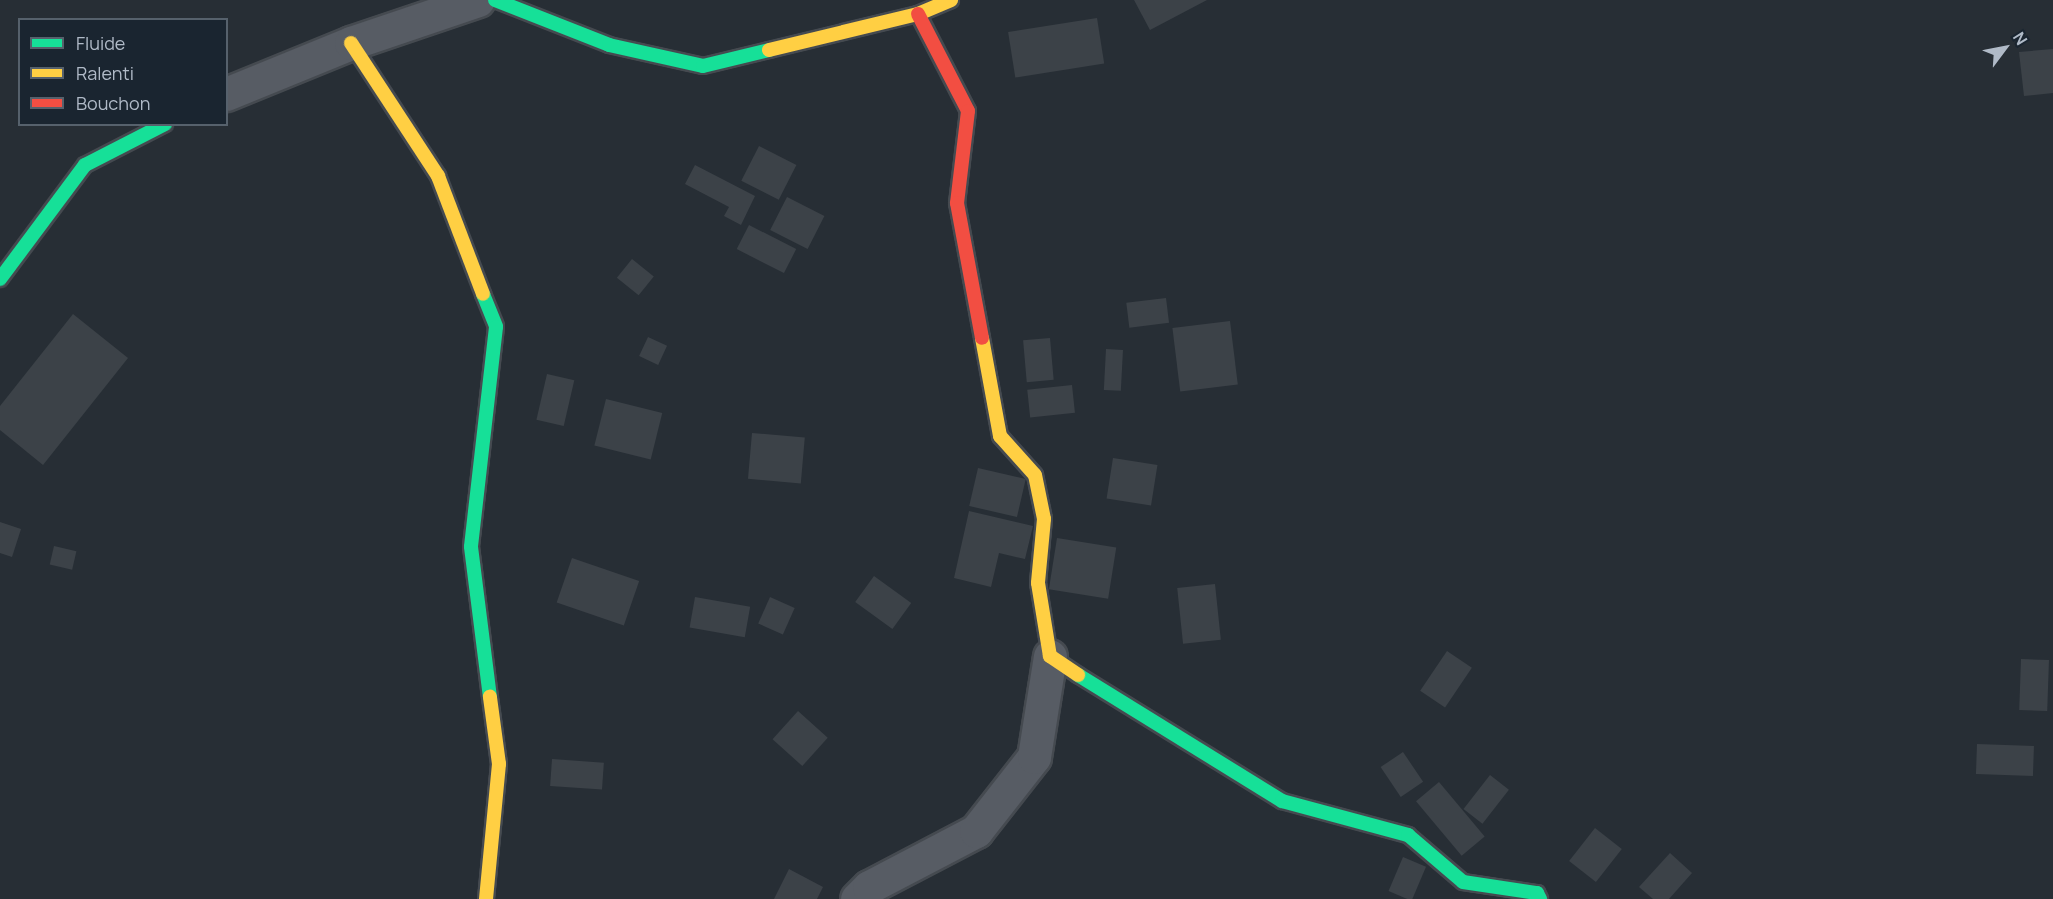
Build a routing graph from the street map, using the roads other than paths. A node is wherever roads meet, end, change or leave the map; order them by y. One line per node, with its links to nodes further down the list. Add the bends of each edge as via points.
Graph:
1 (478, 0): 5 (street)
2 (495, 0): 4 (street, via 609,45 704,66)
3 (951, 0): 4 (street)
4 (918, 14): 9 (street, via 968,111 957,202 1000,436 1035,475 1042,508 1038,583)
5 (351, 43): 6 (street); 10 (street, via 438,177 496,327 471,548 499,764)
6 (228, 93)
7 (161, 126): 8 (street, via 85,165)
8 (0, 279)
9 (1050, 656): 11 (street, via 1034,757 976,831 869,887); 12 (street, via 1138,717 1282,801 1408,835 1463,882 1537,893)
10 (486, 899)
11 (857, 899)
12 (1540, 899)

